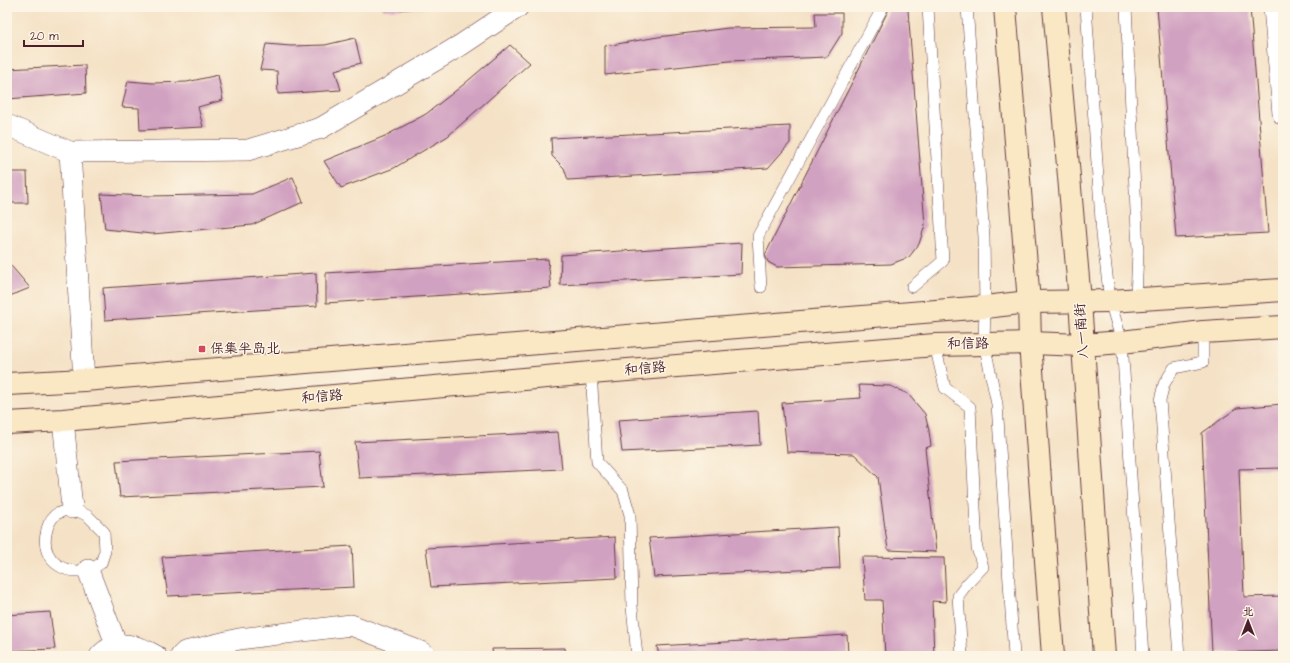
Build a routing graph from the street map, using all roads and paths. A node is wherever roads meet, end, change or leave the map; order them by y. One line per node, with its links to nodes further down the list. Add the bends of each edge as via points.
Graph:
1 (518, 7): 12 (street, via 461,45 321,128 248,150)
2 (883, 7): 13 (lane, via 758,236)
3 (928, 7): 14 (lane, via 943,261)
4 (967, 7): 20 (lane, via 984,237)
5 (1004, 7): 19 (street)
6 (1054, 7): 18 (street, 八一南街)
7 (1086, 7): 17 (lane, via 1102,234)
8 (1126, 7): 16 (lane, via 1138,251)
9 (1274, 7): 10 (street)
10 (1283, 114)
11 (7, 125): 12 (street)
12 (70, 152): 29 (street)
13 (761, 287)
14 (912, 287)
15 (1283, 290): 16 (street)
16 (1136, 299): 17 (street)
17 (1110, 300): 18 (street); 23 (lane)
18 (1080, 301): 19 (street); 27 (street, 八一南街)
19 (1029, 302): 20 (street); 25 (street)
20 (985, 307): 24 (lane); 29 (street)
21 (1283, 327): 22 (street, 和信路)
22 (1203, 332): 23 (street, 和信路); 45 (lane, via 1203,362 1174,368 1164,384 1160,400)
23 (1122, 342): 27 (street, 和信路); 44 (lane)
24 (984, 343): 25 (street, 和信路); 26 (street, 和信路); 41 (lane, via 997,404)
25 (1030, 343): 27 (street, 和信路); 42 (street)
26 (935, 345): 28 (street, 和信路); 40 (lane, via 945,388 970,407 977,548 983,567 958,596)
27 (1083, 345): 43 (street, 八一南街)
28 (591, 373): 31 (street, 和信路); 39 (lane, via 597,462 623,491 630,515 632,607)
29 (84, 380): 30 (street)
30 (7, 384)
31 (64, 420): 32 (street, 和信路); 33 (street)
32 (7, 423)
33 (72, 508): 34 (lane, via 88,516 104,532 105,551 101,563); 34 (lane, via 56,514 48,524 44,541 49,556 58,566 73,571)
34 (88, 570): 35 (street)
35 (108, 651): 36 (street, via 126,644 142,648)
36 (156, 656)
37 (181, 656): 38 (street, via 185,652 239,639 351,625)
38 (426, 656)
39 (637, 656)
40 (962, 656)
41 (1014, 656)
42 (1053, 656)
43 (1104, 656)
44 (1143, 656)
45 (1179, 656)

